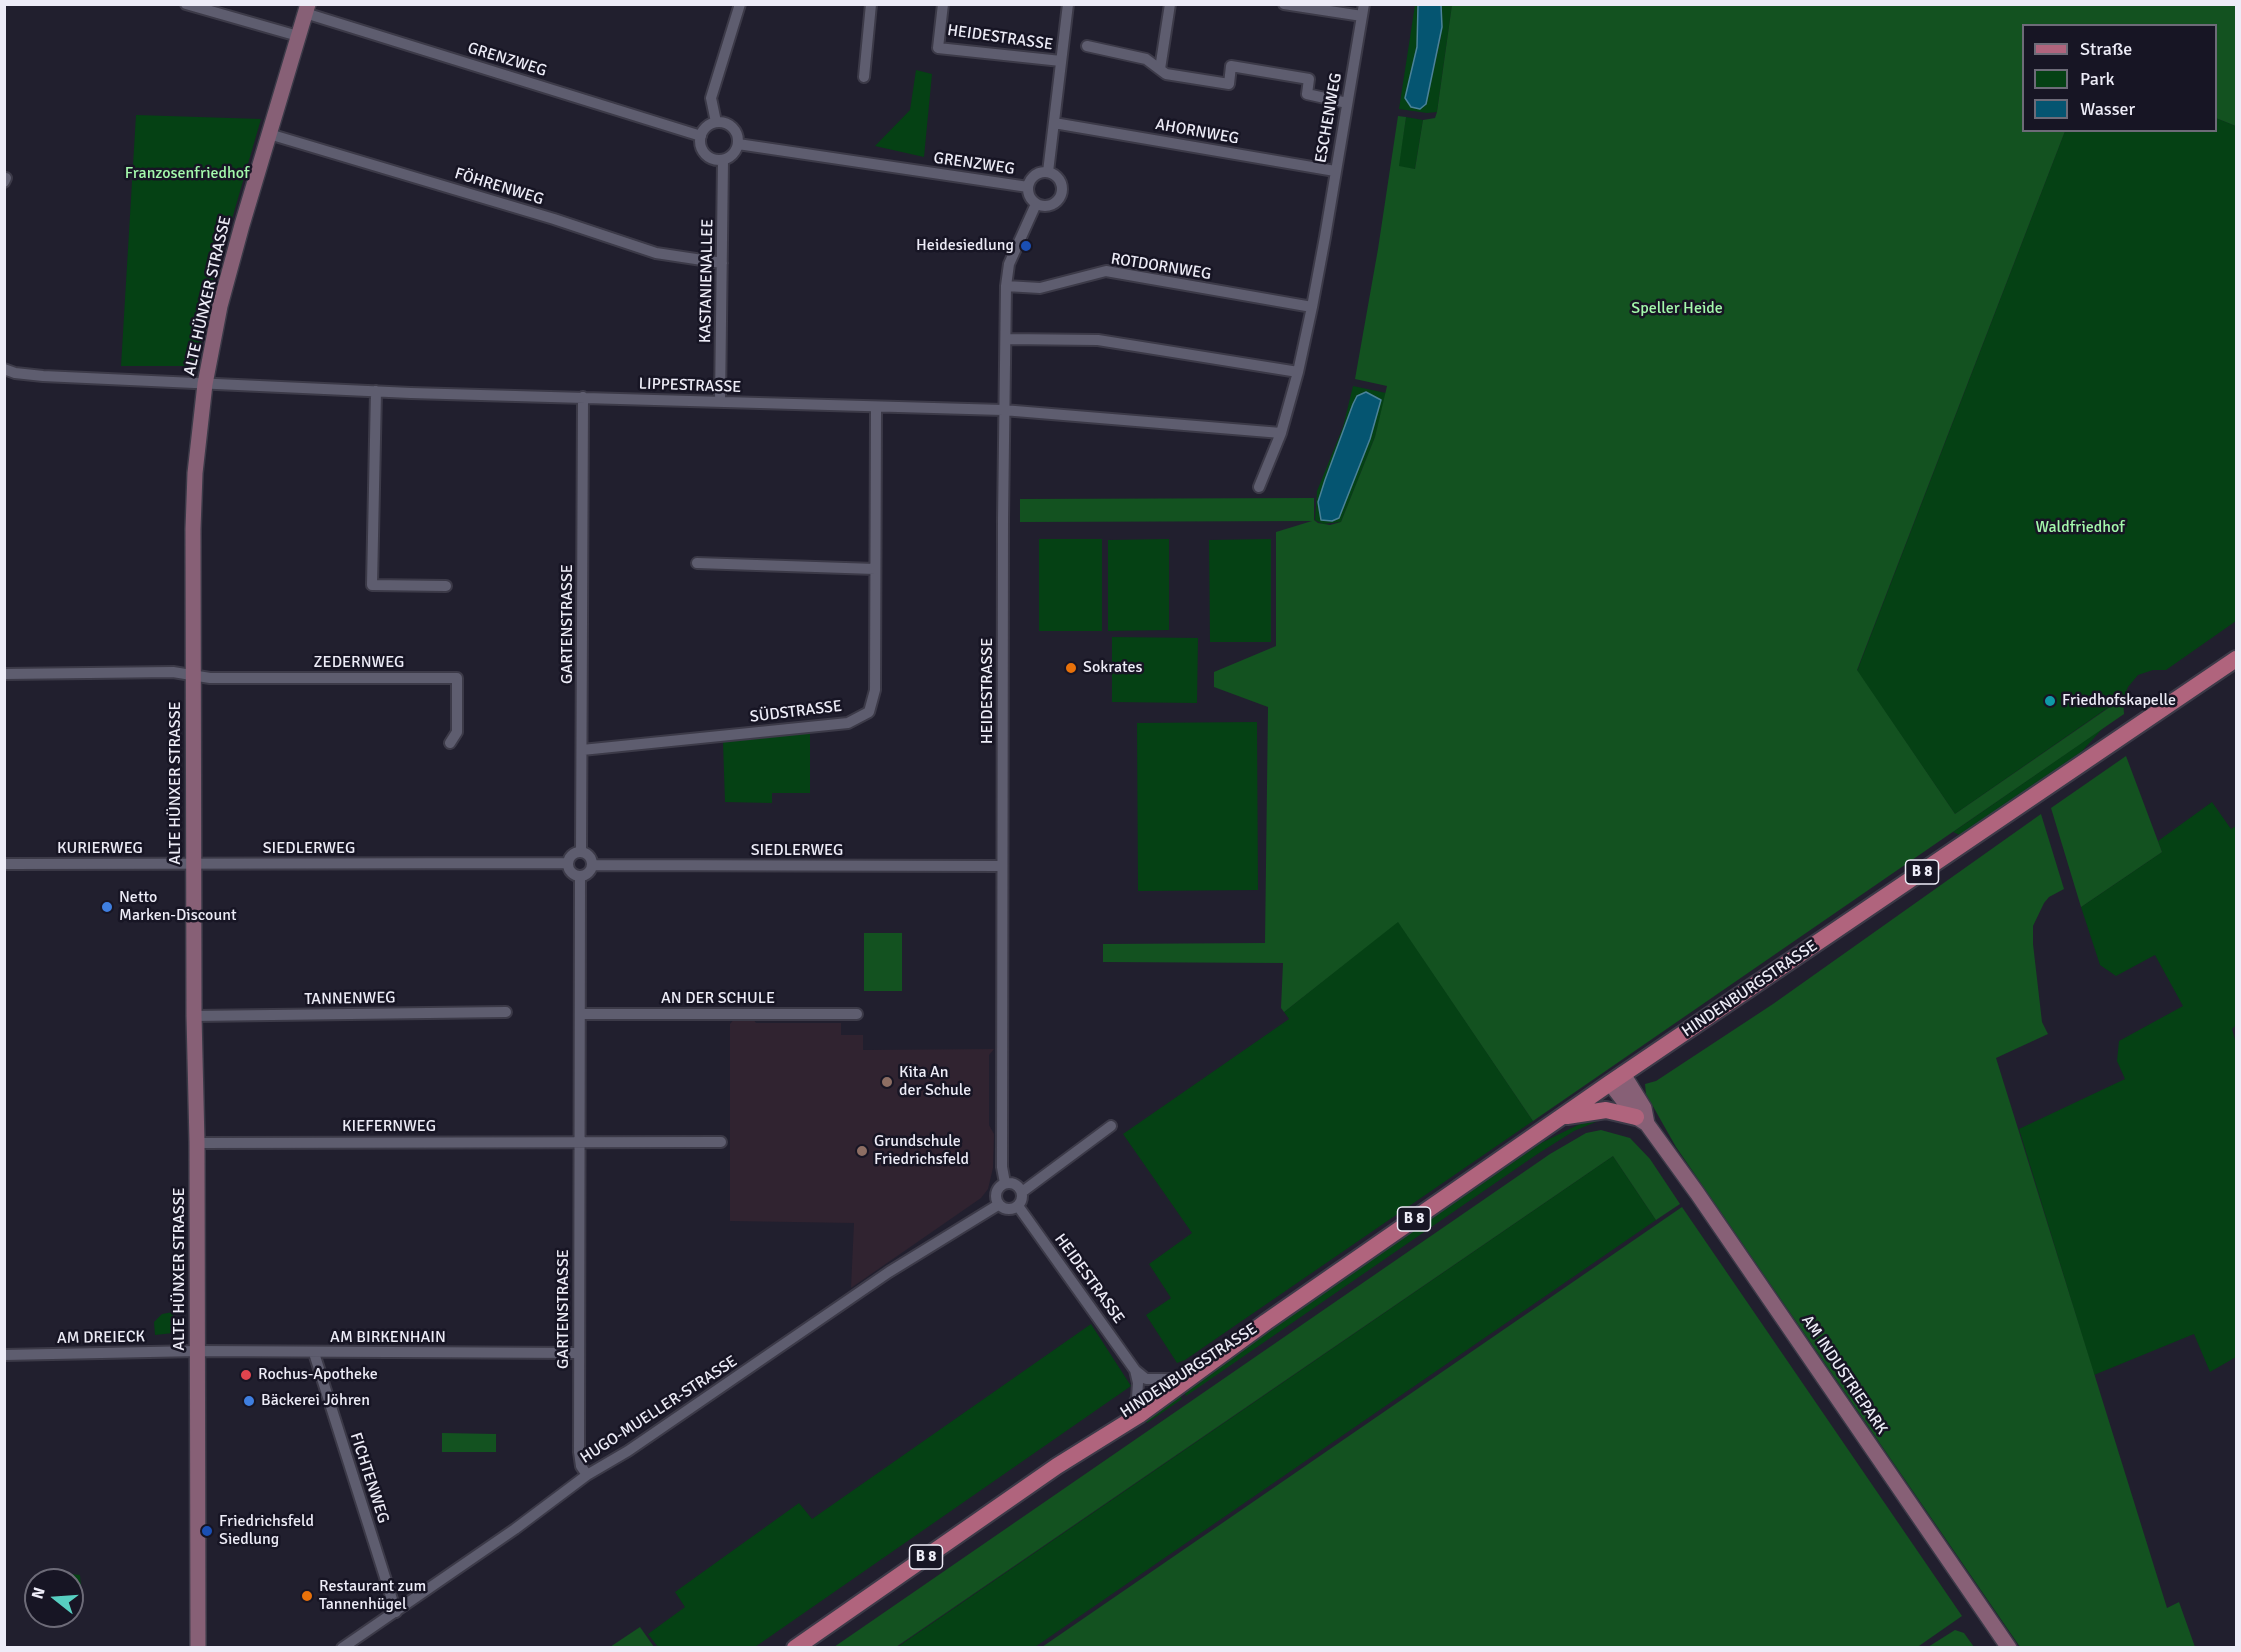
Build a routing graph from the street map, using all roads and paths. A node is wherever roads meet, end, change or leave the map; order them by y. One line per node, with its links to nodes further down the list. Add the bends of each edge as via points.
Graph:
1 (186, 4): 11 (street)
2 (740, 4): 17 (street, via 711,98)
3 (872, 4): 15 (street)
4 (943, 4): 13 (street, HEIDESTRASSE, via 938,48)
5 (1068, 4): 13 (street, HEIDESTRASSE)
6 (1170, 4): 14 (street)
7 (1284, 4): 10 (street)
8 (1364, 4): 10 (street, ESCHENWEG)
9 (306, 9): 11 (street, ALTE HÜNXER STRASSE); 20 (street, GRENZWEG)
10 (1362, 16): 16 (street, ESCHENWEG)
11 (298, 36): 19 (street, ALTE HÜNXER STRASSE)
12 (1087, 46): 14 (street, via 1146,59)
13 (1061, 61): 18 (street, HEIDESTRASSE)
14 (1160, 69): 16 (street, via 1166,74 1229,84 1231,66 1309,79 1307,94)
15 (864, 76)
16 (1347, 103): 23 (street, ESCHENWEG)
17 (716, 122): 20 (street, via 706,127); 21 (street, via 732,127)
18 (1054, 123): 23 (street, AHORNWEG); 24 (street, HEIDESTRASSE)
19 (269, 134): 27 (street, FÖHRENWEG, via 656,253); 33 (street, ALTE HÜNXER STRASSE, via 220,306)
20 (701, 136): 22 (street, via 705,154)
21 (738, 144): 22 (street, via 734,154); 25 (street, GRENZWEG)
22 (723, 160): 27 (street, KASTANIENALLEE)
23 (1335, 171): 29 (street, ESCHENWEG)
24 (1048, 172): 25 (street, via 1037,174); 26 (street, via 1060,181 1060,197 1047,206)
25 (1028, 187): 26 (street, via 1029,197)
26 (1036, 204): 28 (street, HEIDESTRASSE, via 1009,264)
27 (722, 263): 36 (street, KASTANIENALLEE)
28 (1006, 286): 29 (street, ROTDORNWEG, via 1040,288 1106,271); 30 (street, HEIDESTRASSE)
29 (1312, 307): 32 (street)
30 (1006, 339): 32 (street, via 1098,340); 38 (street, HEIDESTRASSE)
31 (4, 369): 33 (street, LIPPESTRASSE, via 43,376)
32 (1298, 372): 39 (street)
33 (205, 384): 34 (street, LIPPESTRASSE); 46 (street, ALTE HÜNXER STRASSE, via 193,530)
34 (376, 391): 35 (street, LIPPESTRASSE); 43 (street, via 372,585)
35 (584, 397): 36 (street, LIPPESTRASSE); 48 (street, GARTENSTRASSE)
36 (720, 402): 37 (street, LIPPESTRASSE)
37 (876, 408): 38 (street, LIPPESTRASSE); 42 (street, SÜDSTRASSE)
38 (1003, 410): 39 (street); 54 (street, HEIDESTRASSE)
39 (1281, 433): 40 (street)
40 (1259, 487)
41 (697, 563): 42 (street)
42 (875, 569): 48 (street, SÜDSTRASSE, via 875,690 869,712 848,723)
43 (446, 586)
44 (2236, 659): 60 (main road, HINDENBURGSTRASSE / B 8)
45 (4, 674): 46 (street, via 172,672)
46 (194, 676): 47 (street, ZEDERNWEG, via 457,678 457,732); 52 (street, ALTE HÜNXER STRASSE)
47 (450, 743)
48 (582, 750): 49 (street, GARTENSTRASSE)
49 (581, 852): 50 (street, via 575,853); 53 (street, via 587,854)
50 (568, 863): 52 (street, SIEDLERWEG); 55 (street, via 573,875)
51 (4, 864): 52 (street, KURIERWEG)
52 (195, 864): 59 (street, ALTE HÜNXER STRASSE)
53 (592, 865): 54 (street, SIEDLERWEG); 55 (street)
54 (1002, 866): 67 (street, HEIDESTRASSE)
55 (580, 877): 57 (street, GARTENSTRASSE)
56 (506, 1012): 59 (street, TANNENWEG)
57 (580, 1014): 58 (street, AN DER SCHULE); 64 (street, GARTENSTRASSE)
58 (857, 1014)
59 (194, 1016): 66 (street, ALTE HÜNXER STRASSE)
60 (1617, 1079): 61 (main road, HINDENBURGSTRASSE / B 8); 62 (street, AM INDUSTRIEPARK)
61 (1563, 1116): 62 (main road, via 1606,1110); 71 (main road, HINDENBURGSTRASSE / B 8)
62 (1642, 1120): 85 (street, AM INDUSTRIEPARK, via 1704,1203)
63 (1112, 1126): 68 (street)
64 (580, 1142): 65 (street); 66 (street, KIEFERNWEG); 74 (street, GARTENSTRASSE)
65 (721, 1142)
66 (197, 1143): 72 (street, ALTE HÜNXER STRASSE)
67 (1005, 1183): 68 (street, via 1013,1183); 69 (street, HEIDESTRASSE, via 996,1192)
68 (1022, 1192): 70 (street)
69 (998, 1205): 70 (street, via 1010,1209); 80 (street, HUGO-MUELLER-STRASSE, via 889,1272)
70 (1017, 1206): 76 (street, HEIDESTRASSE)
71 (1266, 1322): 77 (main road, HINDENBURGSTRASSE / B 8); 79 (main road, HINDENBURGSTRASSE / B 8, via 1139,1415)
72 (198, 1351): 73 (street, AM BIRKENHAIN); 75 (street, AM DREIECK); 82 (street, ALTE HÜNXER STRASSE)
73 (314, 1353): 74 (street, AM BIRKENHAIN); 81 (street, FICHTENWEG)
74 (578, 1353): 80 (street, GARTENSTRASSE, via 579,1452)
75 (4, 1355)
76 (1135, 1370): 77 (street, via 1146,1379); 78 (street, via 1138,1390)
77 (1172, 1379): 78 (main road, HINDENBURGSTRASSE / B 8)
78 (1133, 1406): 79 (main road, HINDENBURGSTRASSE / B 8)
79 (1057, 1466): 84 (main road, HINDENBURGSTRASSE / B 8)
80 (587, 1475): 81 (street, HUGO-MUELLER-STRASSE)
81 (396, 1612): 83 (street, HUGO-MUELLER-STRASSE)
82 (198, 1647)
83 (342, 1647)
84 (795, 1647)
85 (2008, 1647)

